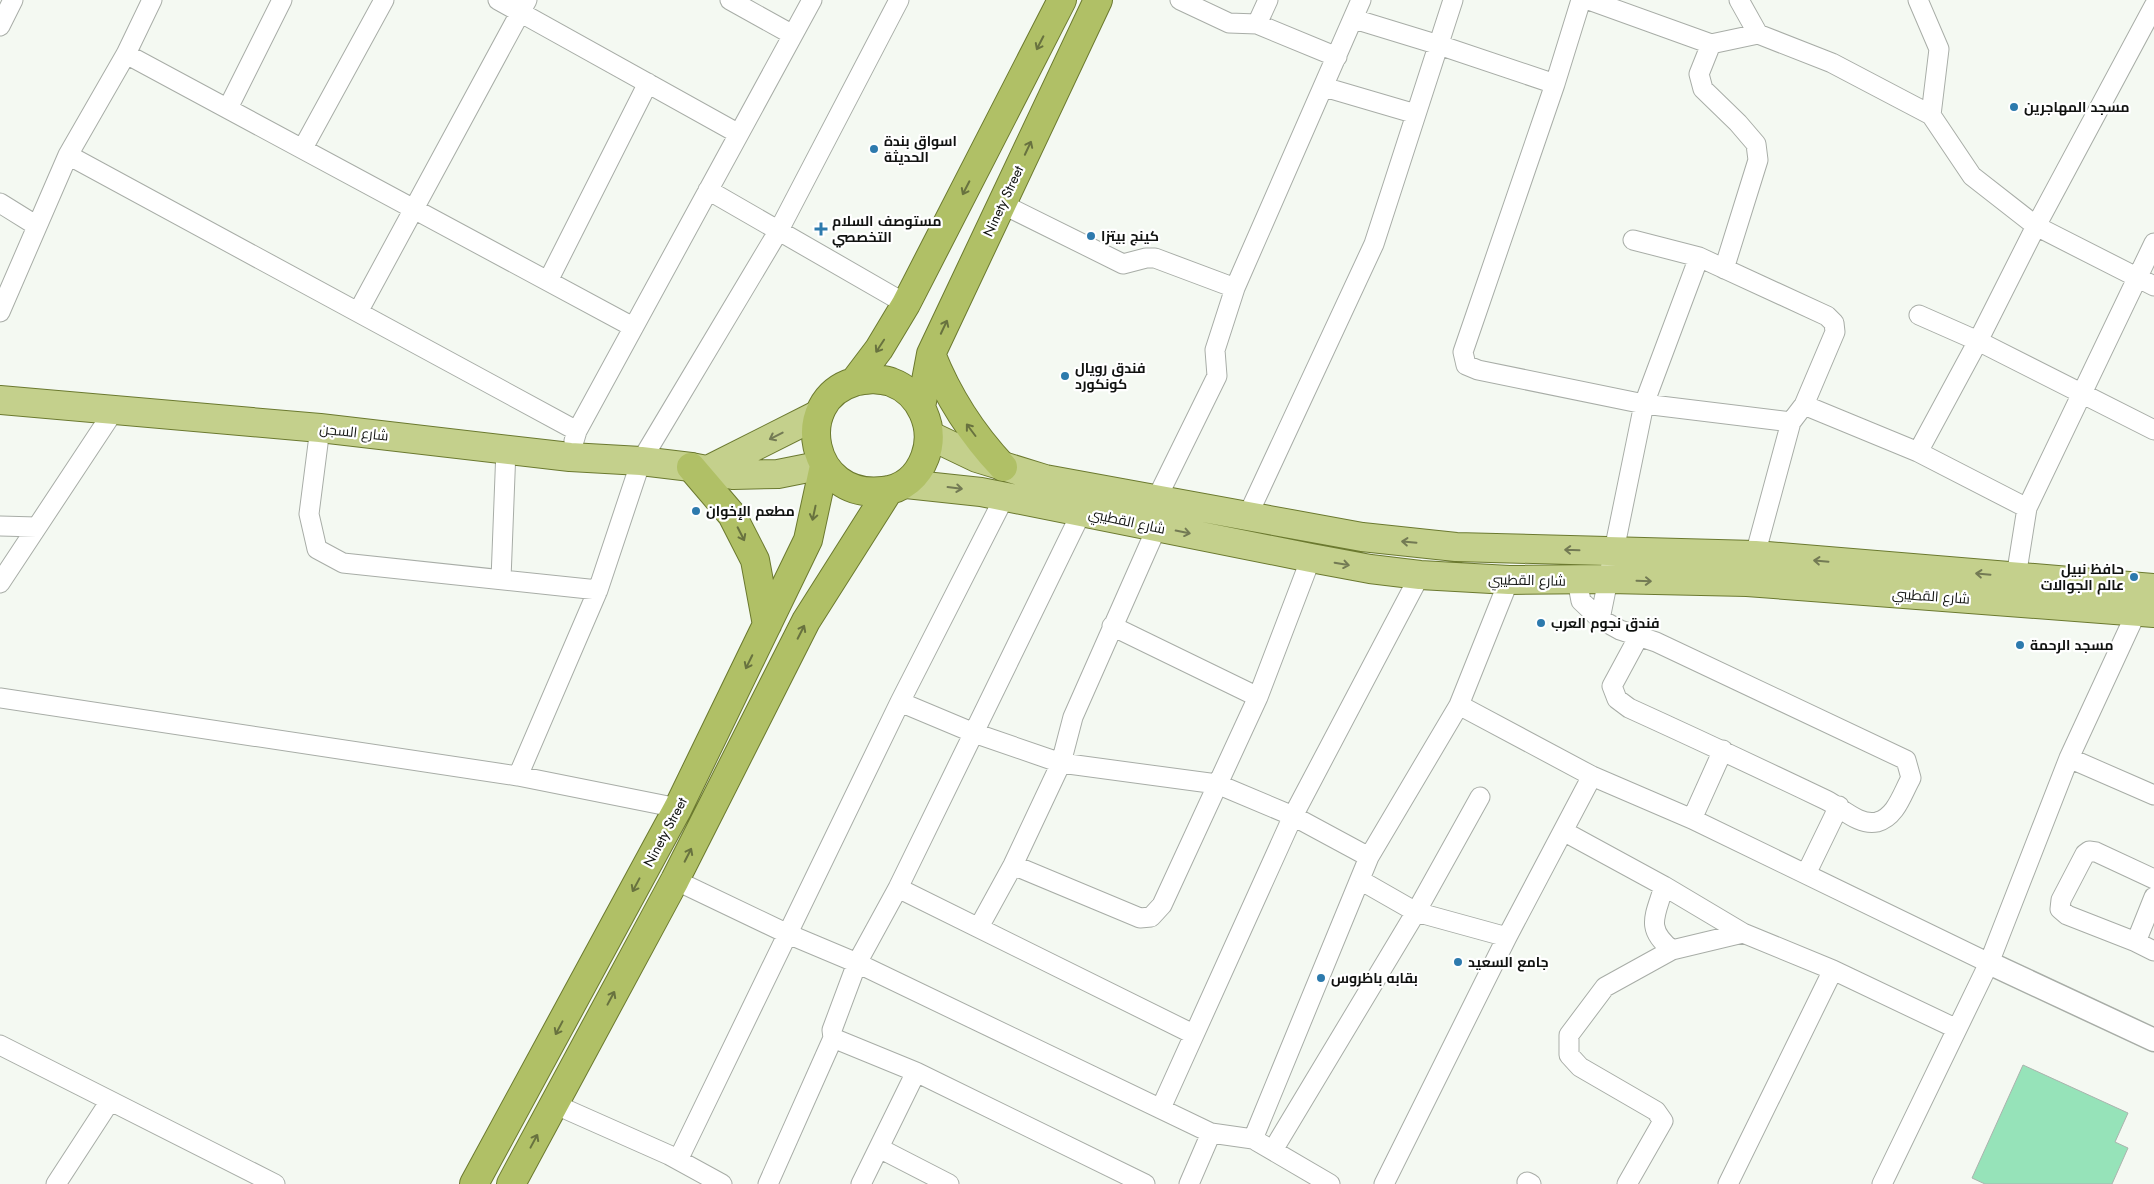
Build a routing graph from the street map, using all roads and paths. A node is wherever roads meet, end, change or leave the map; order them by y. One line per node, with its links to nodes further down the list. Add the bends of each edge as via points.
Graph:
1 (152, 0): 28 (street)
2 (282, 0): 33 (street)
3 (384, 0): 37 (street)
4 (498, 0): 19 (street)
5 (730, 0): 25 (street)
6 (812, 0): 25 (street)
7 (900, 0): 45 (street)
8 (1062, 0): 53 (highway, one-way to 53)
9 (1098, 0): 41 (highway, Ninety Street, one-way to 9)
10 (1180, 0): 22 (street, via 1229,23)
11 (1268, 0): 22 (street)
12 (1361, 0): 21 (street)
13 (1453, 0): 26 (street)
14 (1581, 0): 31 (street)
15 (1589, 0): 27 (street)
16 (1739, 0): 24 (street)
17 (1918, 0): 35 (street, via 1939,49)
18 (8, 3): 23 (street)
19 (523, 6): 30 (street); 42 (street)
20 (2154, 6): 44 (street)
21 (1354, 19): 26 (street); 29 (street)
22 (1257, 24): 29 (street)
23 (0, 26)
24 (1758, 34): 27 (street); 35 (street, via 1832,63)
25 (793, 35): 36 (street)
26 (1439, 44): 31 (street); 34 (street)
27 (1711, 44): 49 (street, via 1699,74 1703,89 1756,144 1758,160)
28 (126, 54): 33 (street); 38 (street)
29 (1337, 58): 32 (street)
30 (648, 83): 36 (street); 50 (street)
31 (1555, 84): 63 (street, via 1463,352 1466,365)
32 (1324, 87): 34 (street); 52 (street)
33 (228, 108): 37 (street)
34 (1416, 114): 85 (street, via 1374,244)
35 (1930, 115): 44 (street, via 1972,176)
36 (739, 134): 39 (street)
37 (303, 148): 42 (street)
38 (68, 155): 43 (street); 55 (street)
39 (708, 190): 45 (street); 57 (street)
40 (0, 204): 43 (street)
41 (1002, 204): 52 (street, via 1123,264 1155,258); 59 (highway, Ninety Street, one-way to 41)
42 (414, 209): 50 (street); 55 (street)
43 (37, 226): 54 (street)
44 (2036, 226): 51 (street); 58 (street)
45 (779, 230): 53 (street); 76 (street)
46 (1633, 240): 48 (street)
47 (2154, 243): 51 (street)
48 (1699, 257): 49 (street); 63 (street)
49 (1724, 269): 64 (street, via 1834,322 1835,332)
50 (548, 281): 57 (street)
51 (2146, 282): 61 (street)
52 (1235, 288): 83 (street, via 1216,350 1217,376)
53 (906, 304): 60 (highway, one-way to 60)
54 (0, 312)
55 (358, 312): 71 (street)
56 (1919, 315): 58 (street)
57 (633, 327): 71 (street)
58 (1978, 341): 61 (street); 74 (street)
59 (931, 354): 65 (highway, Ninety Street); 78 (highway, one-way to 59, via 984,447 953,403)
60 (854, 382): 65 (highway, via 873,379 892,382 908,392); 67 (highway, via 833,394)
61 (2082, 394): 70 (street); 84 (street)
62 (0, 400): 66 (main road, شارع السجن)
63 (1644, 404): 68 (street); 89 (street)
64 (1804, 405): 68 (street); 74 (street)
65 (921, 407): 72 (highway)
66 (114, 409): 69 (main road, شارع السجن); 87 (street)
67 (819, 414): 77 (highway, via 815,440); 79 (main road, one-way to 79)
68 (1791, 422): 90 (street)
69 (320, 428): 73 (main road, شارع السجن); 94 (street, via 308,514 317,549 342,562)
70 (2154, 430)
71 (577, 431): 75 (street)
72 (928, 435): 78 (main road, شارع القطيبي); 80 (highway, via 924,458)
73 (506, 449): 75 (main road, شارع السجن); 94 (street)
74 (1918, 452): 84 (street)
75 (570, 457): 76 (main road, شارع السجن)
76 (641, 462): 79 (main road, شارع السجن); 100 (street)
77 (823, 465): 79 (main road, شارع السجن, via 778,474 733,475); 80 (highway, via 836,480 852,489 871,492); 103 (highway, Ninety Street, one-way to 103, via 808,540)
78 (1003, 467): 82 (main road, شارع القطيبي, via 1045,480)
79 (699, 469): 103 (highway, one-way to 103, via 732,515 755,560)
80 (898, 487): 81 (main road, شارع القطيبي, one-way to 81, via 956,488); 128 (highway, one-way to 80, via 806,621)
81 (1005, 496): 82 (main road, شارع القطيبي); 108 (street)
82 (1088, 500): 83 (main road, شارع القطيبي); 88 (main road, شارع القطيبي); 110 (street)
83 (1156, 500): 85 (main road, شارع القطيبي)
84 (2027, 508): 93 (street)
85 (1247, 517): 89 (main road, شارع القطيبي, one-way to 85, via 1456,547 1322,531)
86 (0, 526): 87 (street)
87 (37, 527): 98 (street)
88 (1157, 527): 91 (main road, شارع القطيبي, one-way to 91); 104 (street)
89 (1615, 551): 90 (main road, شارع القطيبي); 95 (street)
90 (1755, 555): 93 (main road, شارع القطيبي, one-way to 90)
91 (1312, 558): 92 (main road, شارع القطيبي, one-way to 92); 106 (street)
92 (1420, 575): 96 (main road, شارع القطيبي); 121 (street)
93 (2016, 577): 99 (main road, شارع القطيبي)
94 (501, 579): 100 (street)
95 (1609, 579): 97 (main road, شارع القطيبي); 101 (main road, شارع القطيبي, one-way to 101, via 1746,582); 102 (street)
96 (1509, 580): 97 (main road, شارع القطيبي); 109 (street)
97 (1576, 580): 102 (street, via 1581,601)
98 (0, 584)
99 (2154, 588)
100 (598, 590): 114 (street)
101 (2145, 612): 112 (street)
102 (1600, 619): 105 (street)
103 (767, 625): 120 (highway, Ninety Street, one-way to 120)
104 (1112, 626): 106 (street); 113 (street, via 1073,717)
105 (1639, 636): 111 (street, via 1612,686 1617,698 1629,708); 119 (street, via 1906,760 1911,778 1892,815 1878,822 1864,823)
106 (1258, 697): 116 (street)
107 (0, 698): 114 (street)
108 (900, 702): 110 (street); 136 (street)
109 (1459, 705): 115 (street); 124 (street)
110 (974, 732): 113 (street); 131 (street)
111 (1723, 750): 119 (street); 122 (street)
112 (2069, 758): 117 (street); 142 (street)
113 (1061, 763): 116 (street); 125 (street)
114 (518, 776): 120 (street)
115 (1592, 776): 122 (street); 123 (street)
116 (1217, 784): 121 (street); 125 (street, via 1162,905 1151,917 1140,918)
117 (2154, 796)
118 (1480, 797): 133 (street)
119 (1839, 806): 126 (street)
120 (678, 808): 160 (highway, Ninety Street, one-way to 160)
121 (1292, 816): 124 (street); 145 (street)
122 (1692, 819): 126 (street)
123 (1563, 831): 130 (street); 137 (street)
124 (1369, 857): 129 (street)
125 (1013, 865): 134 (street)
126 (1806, 874): 142 (street)
127 (2154, 879): 138 (street, via 2089,851 2061,900 2060,909 2067,915)
128 (675, 880): 136 (street); 151 (highway, one-way to 128)
129 (1360, 880): 133 (street); 154 (street)
130 (1664, 886): 135 (street); 139 (street, via 1653,926 1659,940)
131 (898, 888): 134 (street); 141 (street)
132 (2154, 897): 138 (street)
133 (1416, 912): 137 (street); 156 (street)
134 (979, 927): 145 (street)
135 (1744, 933): 139 (street); 143 (street)
136 (788, 934): 141 (street); 157 (street)
137 (1507, 937): 169 (street)
138 (2136, 942): 140 (street)
139 (1672, 950): 170 (street, via 1605,987 1569,1035 1569,1055 1580,1067 1656,1111 1663,1121)
140 (2154, 951)
141 (857, 963): 146 (street, via 832,1030); 152 (street)
142 (1989, 963): 144 (street); 147 (street)
143 (1833, 970): 144 (street); 171 (street)
144 (1957, 1029): 172 (street)
145 (1193, 1034): 152 (street)
146 (833, 1038): 149 (street); 163 (street)
147 (2154, 1040)
148 (0, 1045): 150 (street)
149 (916, 1072): 155 (street); 166 (street)
150 (110, 1101): 158 (street); 159 (street)
151 (554, 1104): 157 (street); 161 (highway, one-way to 151)
152 (1161, 1108): 153 (street)
153 (1211, 1133): 154 (street); 167 (street)
154 (1253, 1139): 156 (street)
155 (879, 1148): 164 (street); 165 (street)
156 (1273, 1150): 168 (street)
157 (678, 1160): 162 (street)
158 (269, 1183)
159 (56, 1184)
160 (474, 1184)
161 (511, 1184)
162 (722, 1184)
163 (768, 1184)
164 (860, 1184)
165 (949, 1184)
166 (1145, 1184)
167 (1188, 1184)
168 (1329, 1184)
169 (1384, 1184)
170 (1627, 1184)
171 (1728, 1184)
172 (1882, 1184)

